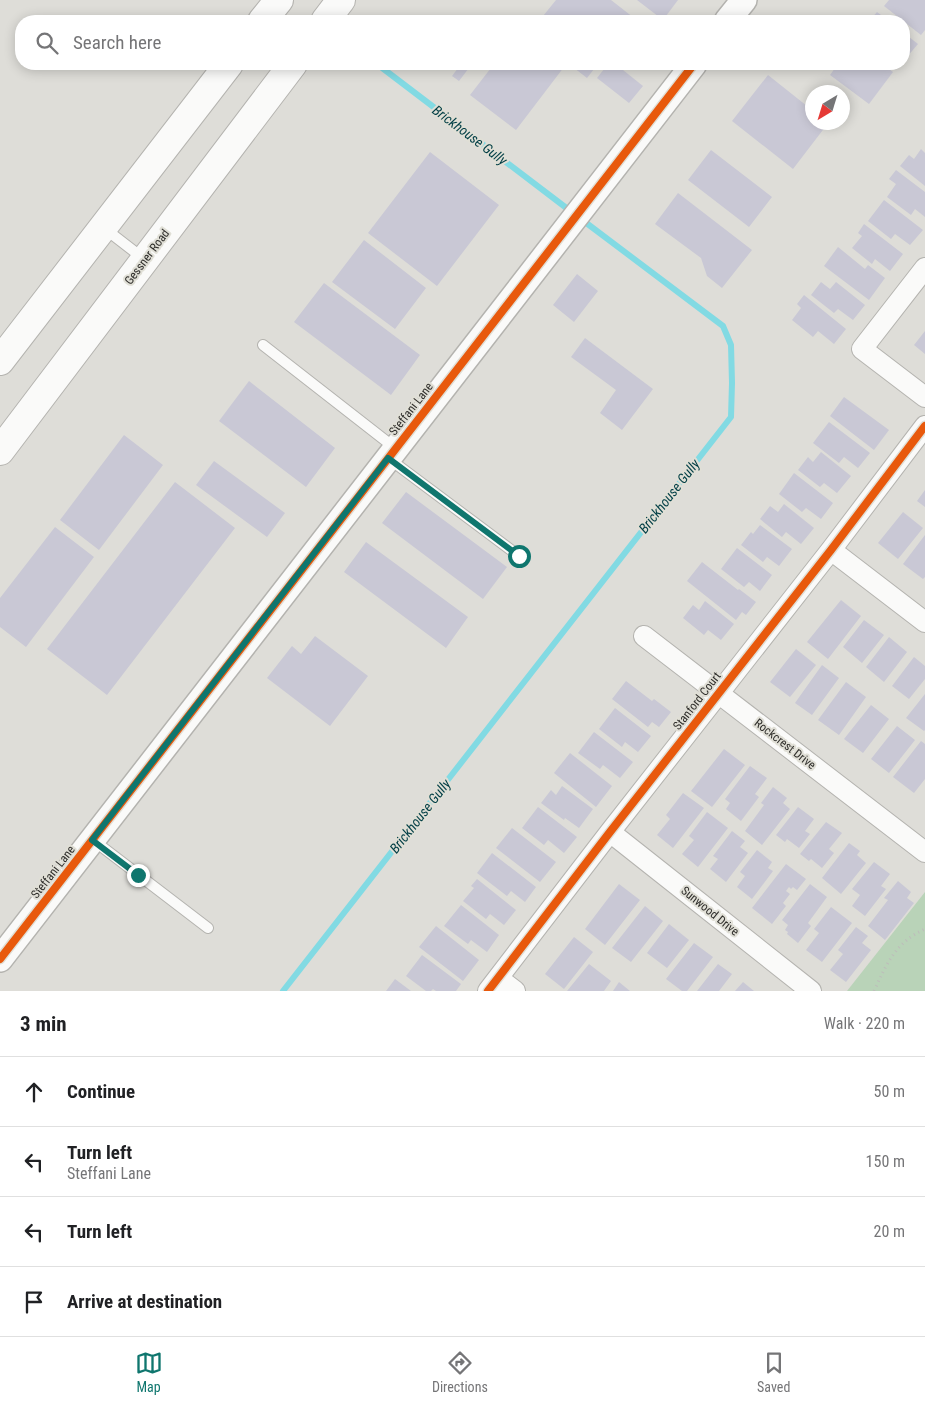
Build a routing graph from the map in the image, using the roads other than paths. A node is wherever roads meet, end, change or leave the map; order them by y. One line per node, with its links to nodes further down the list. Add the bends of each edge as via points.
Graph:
1 (279, 0): 4 (main road)
2 (341, 0): 5 (main road)
3 (744, 0): 6 (street)
4 (267, 15)
5 (330, 15)
6 (732, 15)
7 (225, 70): 10 (main road)
8 (288, 70): 11 (main road, Gessner Road)
9 (689, 70): 18 (street, Steffani Lane)
10 (103, 227): 11 (lane); 14 (main road)
11 (145, 260): 17 (main road, Gessner Road)
12 (925, 268): 15 (street, via 862,349)
13 (263, 345): 18 (lane)
14 (0, 361)
15 (925, 398)
16 (925, 426): 19 (street, Stanford Court)
17 (0, 451)
18 (392, 453): 20 (lane); 25 (street, Steffani Lane)
19 (831, 550): 21 (street); 23 (street, Stanford Court)
20 (519, 556)
21 (925, 622)
22 (644, 636): 23 (street, Rockcrest Drive)
23 (718, 693): 24 (street, Stanford Court); 26 (street, Rockcrest Drive)
24 (610, 832): 29 (street, Stanford Court); 30 (street, Sunwood Drive)
25 (92, 840): 27 (lane); 28 (street, Steffani Lane)
26 (925, 852)
27 (208, 928)
28 (0, 959)
29 (493, 985): 31 (street)
30 (800, 988)
31 (515, 991)

